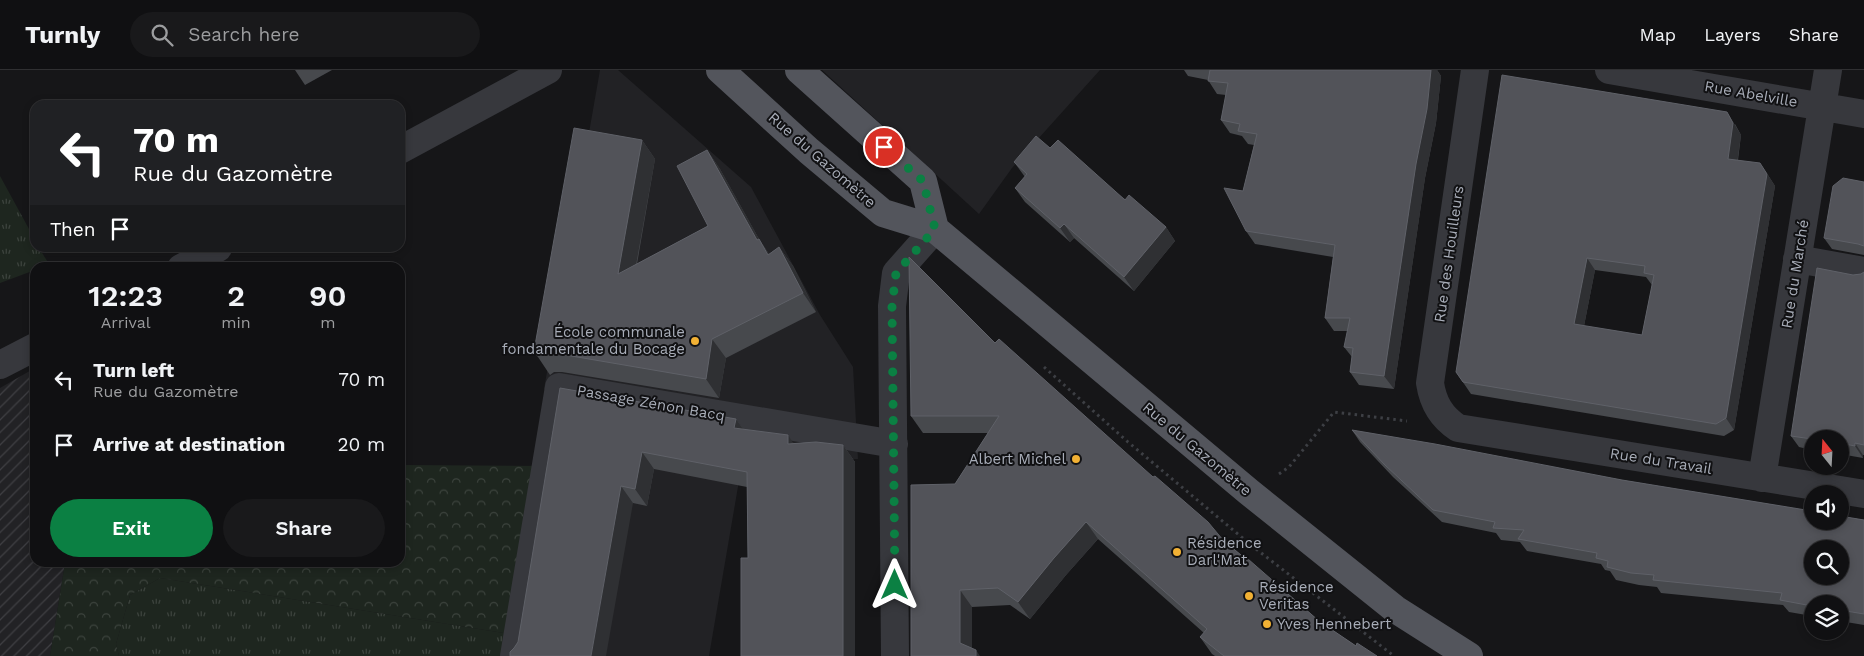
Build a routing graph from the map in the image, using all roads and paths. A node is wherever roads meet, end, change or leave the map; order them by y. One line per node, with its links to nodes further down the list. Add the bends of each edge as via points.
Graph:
1 (548, 70): 9 (street)
2 (720, 70): 10 (main road, Rue du Gazomètre, via 883,213)
3 (799, 70): 10 (main road, via 923,181)
4 (1475, 70): 18 (street, Rue des Houilleurs, via 1430,383 1432,397)
5 (1609, 70): 7 (street, Rue Abelville)
6 (1828, 70): 7 (street, Rue du Marché)
7 (1821, 106): 8 (street, Rue Abelville); 12 (street, Rue du Marché)
8 (1864, 114)
9 (405, 147)
10 (935, 229): 19 (street, via 896,273 892,306); 21 (main road, Rue du Gazomètre)
11 (211, 252): 13 (street)
12 (1797, 259): 14 (street); 20 (street, Rue du Marché)
13 (192, 262)
14 (1864, 271)
15 (30, 349): 17 (street)
16 (1037, 360): 25 (path, via 1251,545)
17 (0, 365)
18 (1451, 422): 20 (street, Rue du Travail); 21 (path, via 1420,423 1334,412 1290,468)
19 (894, 444): 23 (street, Passage Zénon Bacq, via 559,387); 24 (street)
20 (1762, 478): 22 (street, Rue du Travail)
21 (1249, 492): 26 (main road, Rue du Gazomètre, via 1395,609)
22 (1864, 494)
23 (514, 656)
24 (895, 656)
25 (1394, 656)
26 (1469, 656)

